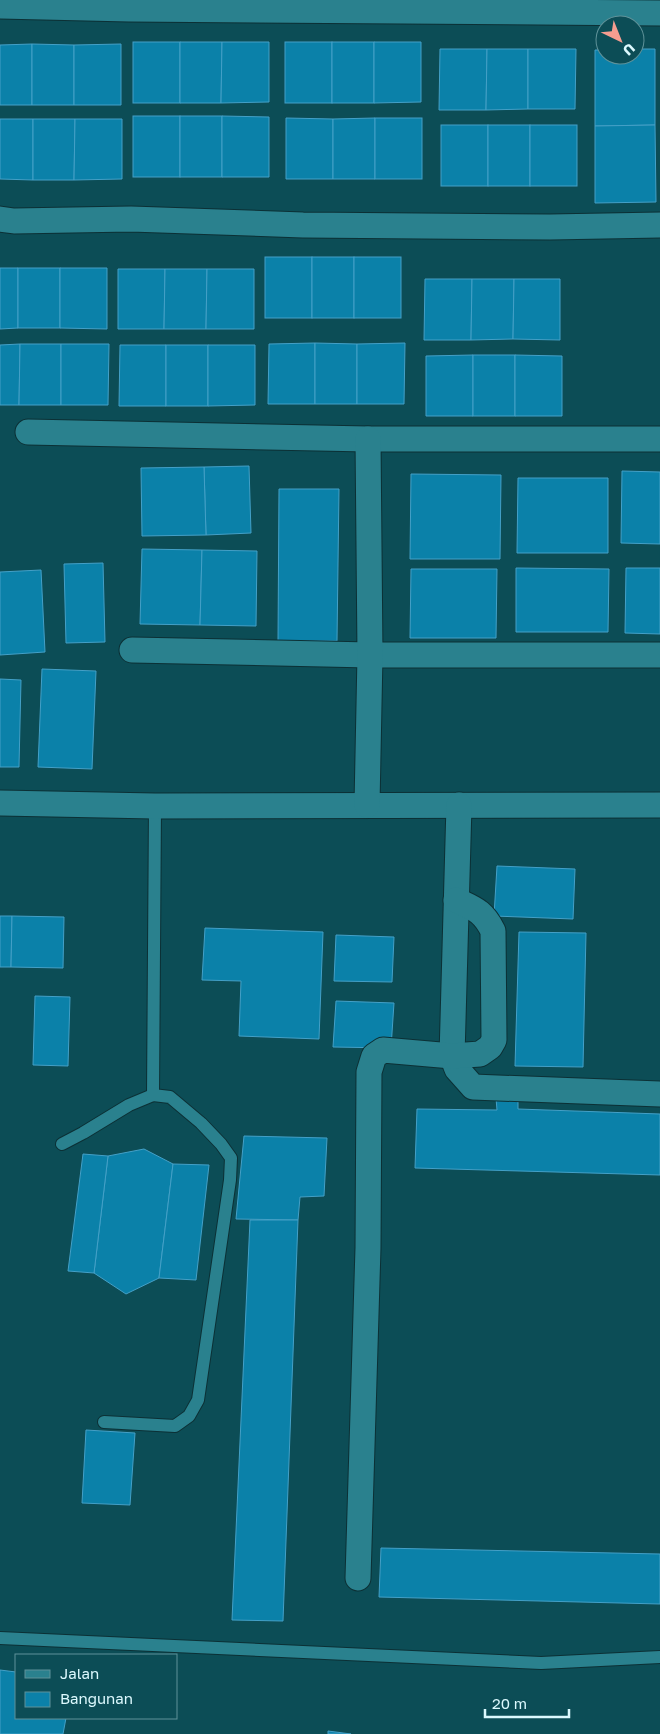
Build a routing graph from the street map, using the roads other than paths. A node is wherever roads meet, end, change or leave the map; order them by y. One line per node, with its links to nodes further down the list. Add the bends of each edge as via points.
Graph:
1 (0, 6): 2 (street)
2 (660, 14)
3 (0, 219): 4 (street, via 131,219 313,225)
4 (660, 225)
5 (28, 432): 6 (street)
6 (368, 439): 7 (street); 9 (street)
7 (660, 439)
8 (132, 650): 9 (street)
9 (370, 655): 10 (street); 12 (street)
10 (660, 656)
11 (0, 802): 15 (street)
12 (367, 805): 13 (street); 15 (street)
13 (459, 805): 14 (street); 16 (street)
14 (660, 805)
15 (155, 806): 19 (lane)
16 (456, 900): 17 (street); 17 (street, via 478,910 487,918 493,931 494,1040 480,1054)
17 (452, 1056): 18 (street, via 456,1070 472,1087); 22 (street, via 383,1050 374,1056 369,1072 368,1248)
18 (660, 1094)
19 (154, 1095): 20 (lane, via 129,1105); 21 (lane, via 170,1097 200,1123 231,1158 198,1400 190,1416 175,1426)
20 (62, 1144)
21 (104, 1422)
22 (358, 1578)
23 (0, 1638): 24 (lane, via 541,1663)
24 (660, 1657)

